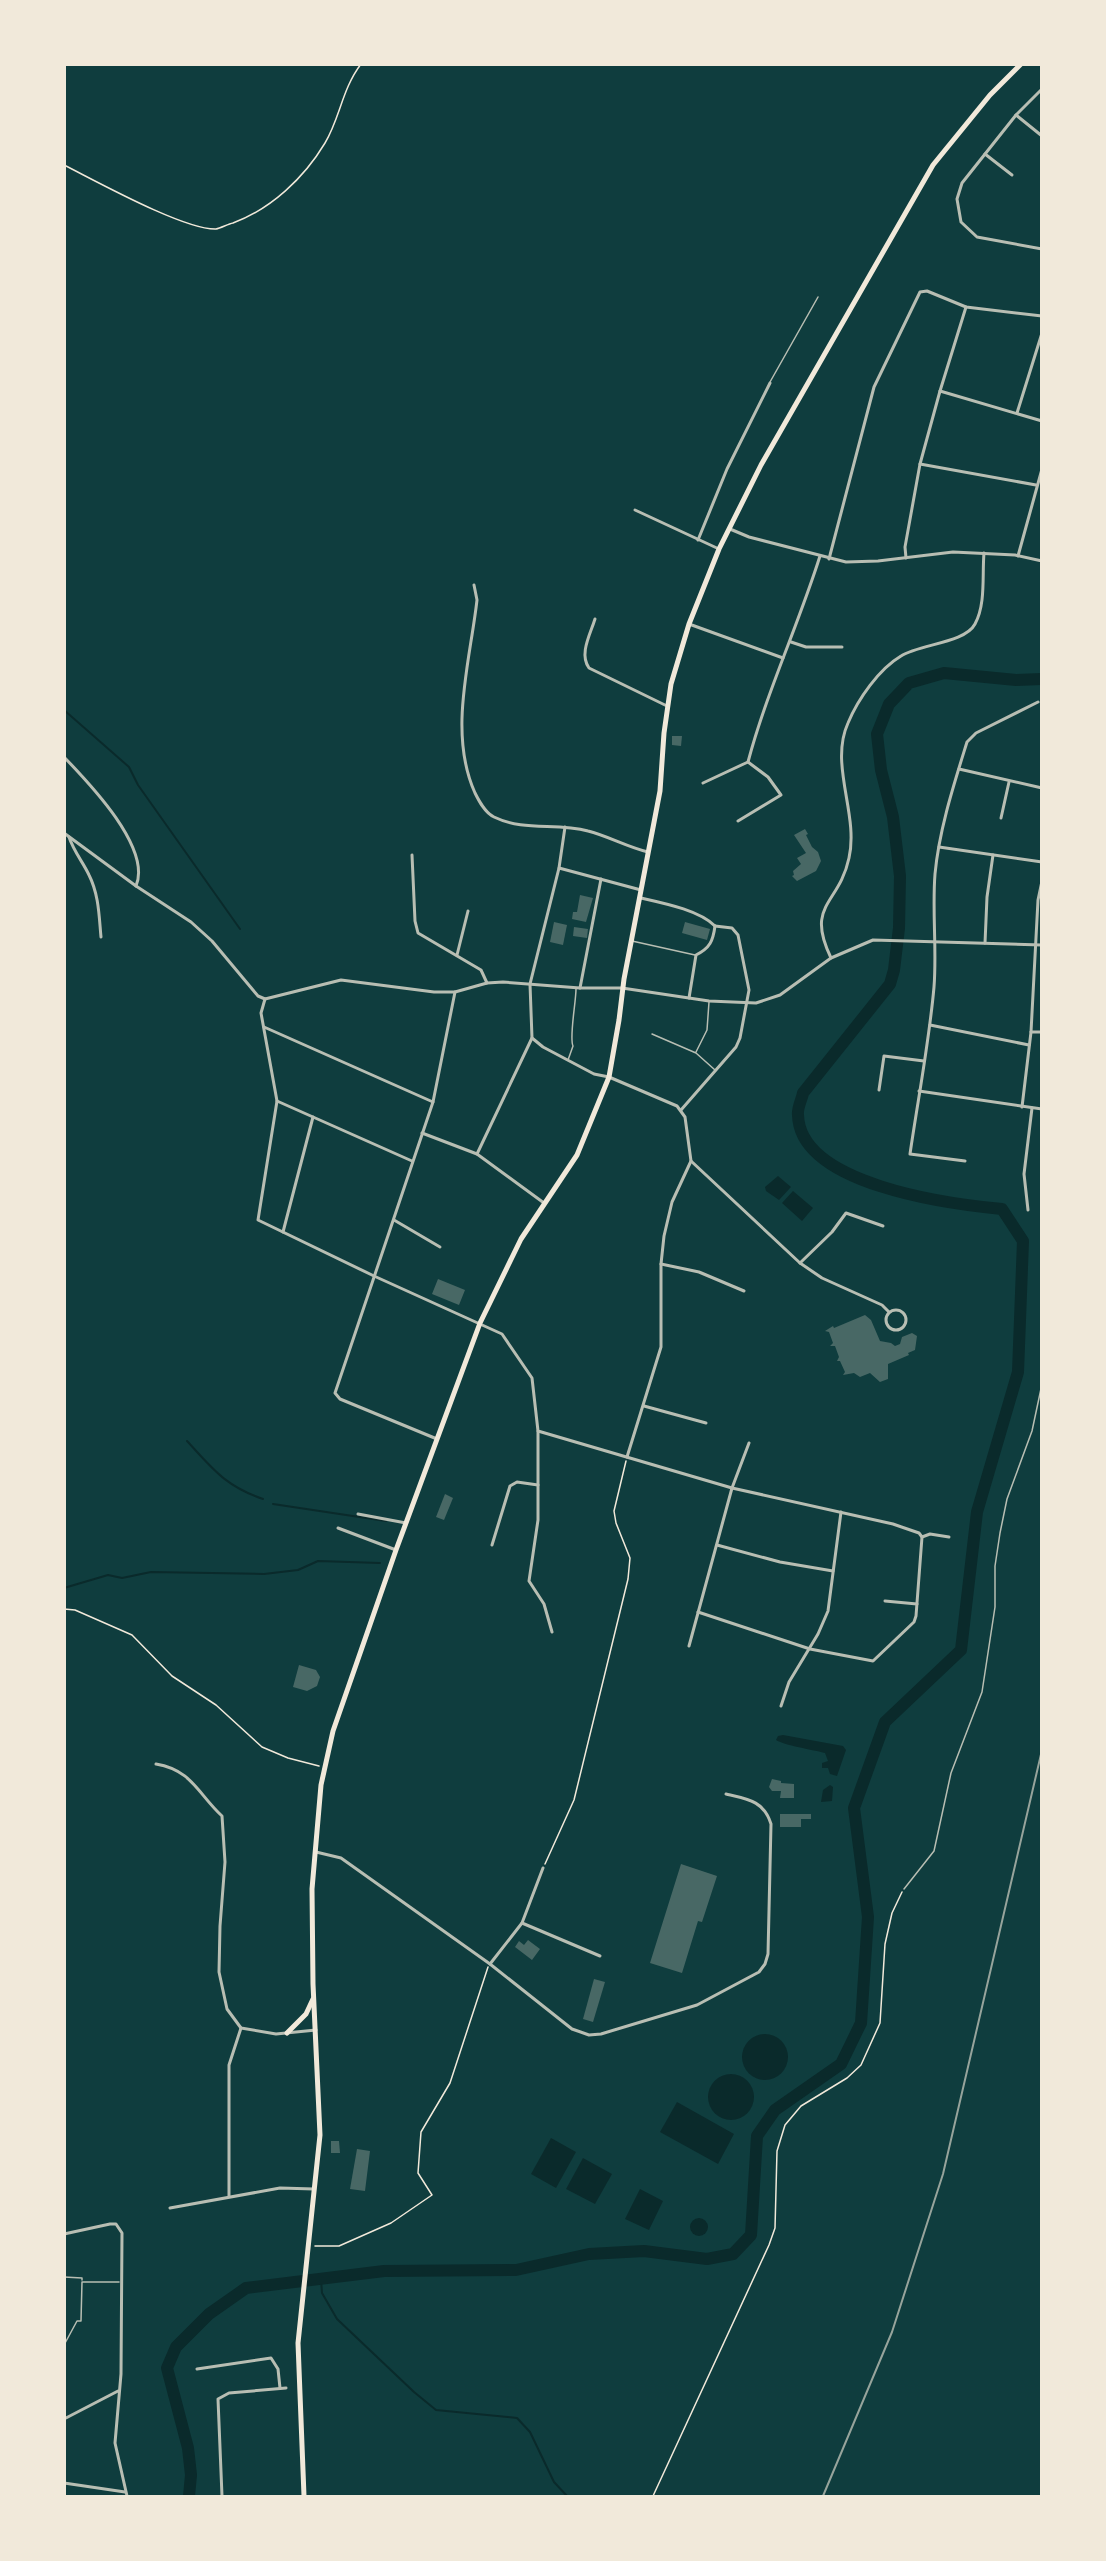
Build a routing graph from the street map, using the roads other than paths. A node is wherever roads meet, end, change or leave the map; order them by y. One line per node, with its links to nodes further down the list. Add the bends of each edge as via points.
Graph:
1 (1021, 64): 20 (main road, via 990,95 933,165)
2 (1041, 89): 3 (street)
3 (1016, 115): 4 (street); 5 (street)
4 (1041, 136)
5 (985, 154): 6 (street); 7 (street, via 962,183 957,199 962,222 977,237)
6 (1012, 175)
7 (1041, 249)
8 (818, 297): 12 (lane)
9 (966, 307): 10 (street); 13 (street); 27 (street, via 922,291 874,387)
10 (1041, 316)
11 (1041, 333): 14 (street)
12 (770, 383): 21 (street, via 727,469)
13 (940, 391): 14 (street); 16 (street)
14 (1017, 413): 15 (street)
15 (1041, 421)
16 (920, 464): 18 (street); 26 (street)
17 (1041, 469): 18 (street)
18 (1036, 485): 25 (street)
19 (635, 510): 21 (street)
20 (728, 529): 22 (main road); 24 (street)
21 (698, 540): 22 (street)
22 (719, 549): 31 (main road)
23 (984, 553): 25 (street); 26 (street); 68 (street, via 980,612 974,627 953,639 899,656 873,681 847,723 842,752 851,837 849,857 820,920)
24 (820, 556): 27 (street); 32 (street)
25 (1018, 556): 28 (street)
26 (906, 558): 27 (street, via 858,562)
27 (829, 559)
28 (1041, 561)
29 (474, 585): 45 (street, via 477,600 462,752 469,780 492,817 528,827)
30 (595, 619): 36 (street, via 584,655 589,668)
31 (689, 624): 34 (street); 36 (main road)
32 (790, 642): 33 (street, via 806,647); 34 (street)
33 (842, 647)
34 (784, 658): 38 (street, via 760,716)
35 (1038, 702): 39 (street, via 976,733 967,742)
36 (667, 706): 48 (main road)
37 (64, 757): 55 (street, via 107,802 123,830 140,876)
38 (748, 762): 41 (street); 44 (street, via 768,777 781,795)
39 (958, 769): 40 (street); 47 (street)
40 (1009, 782): 42 (street); 43 (street)
41 (703, 783)
42 (1041, 788)
43 (1001, 818)
44 (738, 821)
45 (565, 827): 48 (street); 52 (street)
46 (66, 835): 55 (street); 60 (street, via 95,890)
47 (939, 847): 50 (street); 62 (street)
48 (650, 852): 56 (main road)
49 (412, 855): 66 (street, via 418,933)
50 (993, 855): 51 (street); 63 (street)
51 (1041, 862)
52 (559, 868): 53 (street); 70 (street)
53 (601, 879): 56 (street); 71 (street)
54 (1041, 881): 64 (street)
55 (136, 886): 74 (street, via 191,922)
56 (642, 890): 57 (main road)
57 (641, 898): 59 (street, via 666,903); 61 (main road)
58 (468, 911): 66 (street)
59 (716, 926): 67 (street, via 709,947); 77 (street, via 732,928 738,935 749,990)
60 (101, 937)
61 (632, 941): 67 (lane); 72 (main road)
62 (935, 941): 63 (street); 68 (street, via 865,942); 78 (street)
63 (985, 944): 64 (street)
64 (1035, 944): 65 (street); 80 (street)
65 (1041, 945)
66 (457, 955): 69 (street, via 481,970)
67 (696, 955): 75 (street)
68 (831, 958): 77 (street, via 780,995)
69 (487, 983): 70 (street); 73 (street)
70 (530, 984): 71 (street); 83 (street)
71 (578, 988): 72 (street); 86 (lane, via 570,1040 573,1046)
72 (622, 988): 75 (street); 89 (main road)
73 (455, 992): 74 (street, via 341,980); 93 (street)
74 (265, 999): 79 (street, via 261,1013)
75 (689, 999): 76 (street)
76 (709, 1001): 77 (street); 85 (lane, via 706,1030)
77 (747, 1003): 88 (street, via 736,1047)
78 (930, 1025): 84 (street); 87 (street)
79 (264, 1027): 92 (street); 93 (street)
80 (1030, 1032): 81 (street); 84 (street)
81 (1041, 1032)
82 (652, 1034): 85 (lane)
83 (532, 1038): 86 (street); 100 (street)
84 (1029, 1045): 94 (street)
85 (696, 1053): 88 (lane)
86 (568, 1060): 89 (street)
87 (924, 1061): 90 (street, via 884,1056); 91 (street)
88 (716, 1071): 97 (street)
89 (609, 1077): 97 (street); 104 (main road, via 577,1155)
90 (879, 1090)
91 (919, 1091): 94 (street); 102 (street, via 910,1154)
92 (277, 1101): 98 (street); 108 (street, via 258,1220)
93 (433, 1102): 99 (street)
94 (1022, 1107): 95 (street)
95 (1032, 1108): 96 (street); 105 (street, via 1024,1174)
96 (1041, 1109)
97 (681, 1110): 101 (street)
98 (313, 1117): 103 (street); 108 (street)
99 (422, 1133): 100 (street); 103 (street)
100 (477, 1154): 104 (street)
101 (691, 1161): 110 (street); 111 (street, via 672,1202)
102 (965, 1161)
103 (412, 1162): 106 (street)
104 (544, 1203): 115 (main road, via 521,1239)
105 (1028, 1210)
106 (394, 1220): 109 (street); 112 (street)
107 (883, 1226): 110 (street, via 846,1213)
108 (283, 1232): 112 (street)
109 (440, 1247)
110 (800, 1263): 114 (street)
111 (661, 1264): 113 (street, via 699,1272); 117 (street, via 661,1347)
112 (374, 1276): 115 (street); 120 (street, via 335,1393 340,1399)
113 (744, 1291)
114 (889, 1312): 114 (street, via 888,1326 903,1328 907,1319 904,1313 899,1309)
115 (480, 1323): 119 (street, via 502,1334 528,1369 535,1389); 120 (main road)
116 (1041, 1384): 146 (lane, via 1032,1431 1007,1499 1000,1533 994,1566 995,1607 982,1692 951,1773 934,1851)
117 (644, 1406): 118 (street); 122 (street)
118 (706, 1424)
119 (538, 1431): 122 (street); 123 (street)
120 (437, 1439): 127 (main road)
121 (748, 1443): 124 (street)
122 (627, 1457): 124 (street)
123 (538, 1485): 131 (street, via 517,1482 510,1486); 138 (street, via 538,1520 529,1581 544,1604)
124 (732, 1488): 125 (street); 132 (street)
125 (841, 1512): 129 (street, via 893,1524); 134 (street)
126 (358, 1514): 127 (street)
127 (406, 1523): 133 (main road)
128 (338, 1528): 133 (street)
129 (922, 1536): 130 (street); 136 (street)
130 (949, 1537)
131 (492, 1545)
132 (717, 1545): 134 (street); 137 (street)
133 (396, 1550): 144 (main road, via 333,1731)
134 (833, 1571): 140 (street, via 828,1611)
135 (885, 1601): 136 (street)
136 (917, 1604): 140 (street, via 914,1622 873,1661)
137 (698, 1612): 139 (street); 140 (street)
138 (552, 1632)
139 (689, 1646)
140 (810, 1649): 141 (street, via 789,1682)
141 (781, 1706)
142 (156, 1764): 151 (street, via 171,1766 196,1783 222,1815 225,1862 219,1972 227,2009)
143 (726, 1794): 149 (street, via 763,1807 771,1824 768,1954 759,1972 697,2005 589,2035 572,2029)
144 (314, 1852): 149 (street, via 341,1858); 150 (main road)
145 (543, 1868): 147 (street)
146 (904, 1889)
147 (522, 1923): 148 (street); 149 (street)
148 (600, 1956)
149 (490, 1964)
150 (314, 1997): 152 (main road); 153 (main road, via 306,2014)
151 (241, 2028): 153 (street); 155 (street, via 229,2065)
152 (316, 2030): 153 (street); 154 (main road, via 320,2135)
153 (287, 2033)
154 (314, 2189): 155 (street, via 280,2188); 170 (main road, via 297,2365)
155 (229, 2196): 156 (street)
156 (170, 2208)
157 (64, 2234): 160 (street, via 116,2224 122,2237)
158 (64, 2277): 159 (lane, via 82,2278)
159 (82, 2282): 160 (lane); 161 (lane, via 81,2321 77,2320)
160 (120, 2282): 165 (street)
161 (64, 2345)
162 (197, 2369): 163 (street, via 272,2358)
163 (280, 2388): 164 (street); 169 (street, via 229,2393 219,2399)
164 (286, 2388)
165 (118, 2391): 166 (street); 168 (street, via 115,2443)
166 (64, 2419)
167 (64, 2483): 168 (street)
168 (126, 2494)
169 (222, 2496)
170 (304, 2496)

